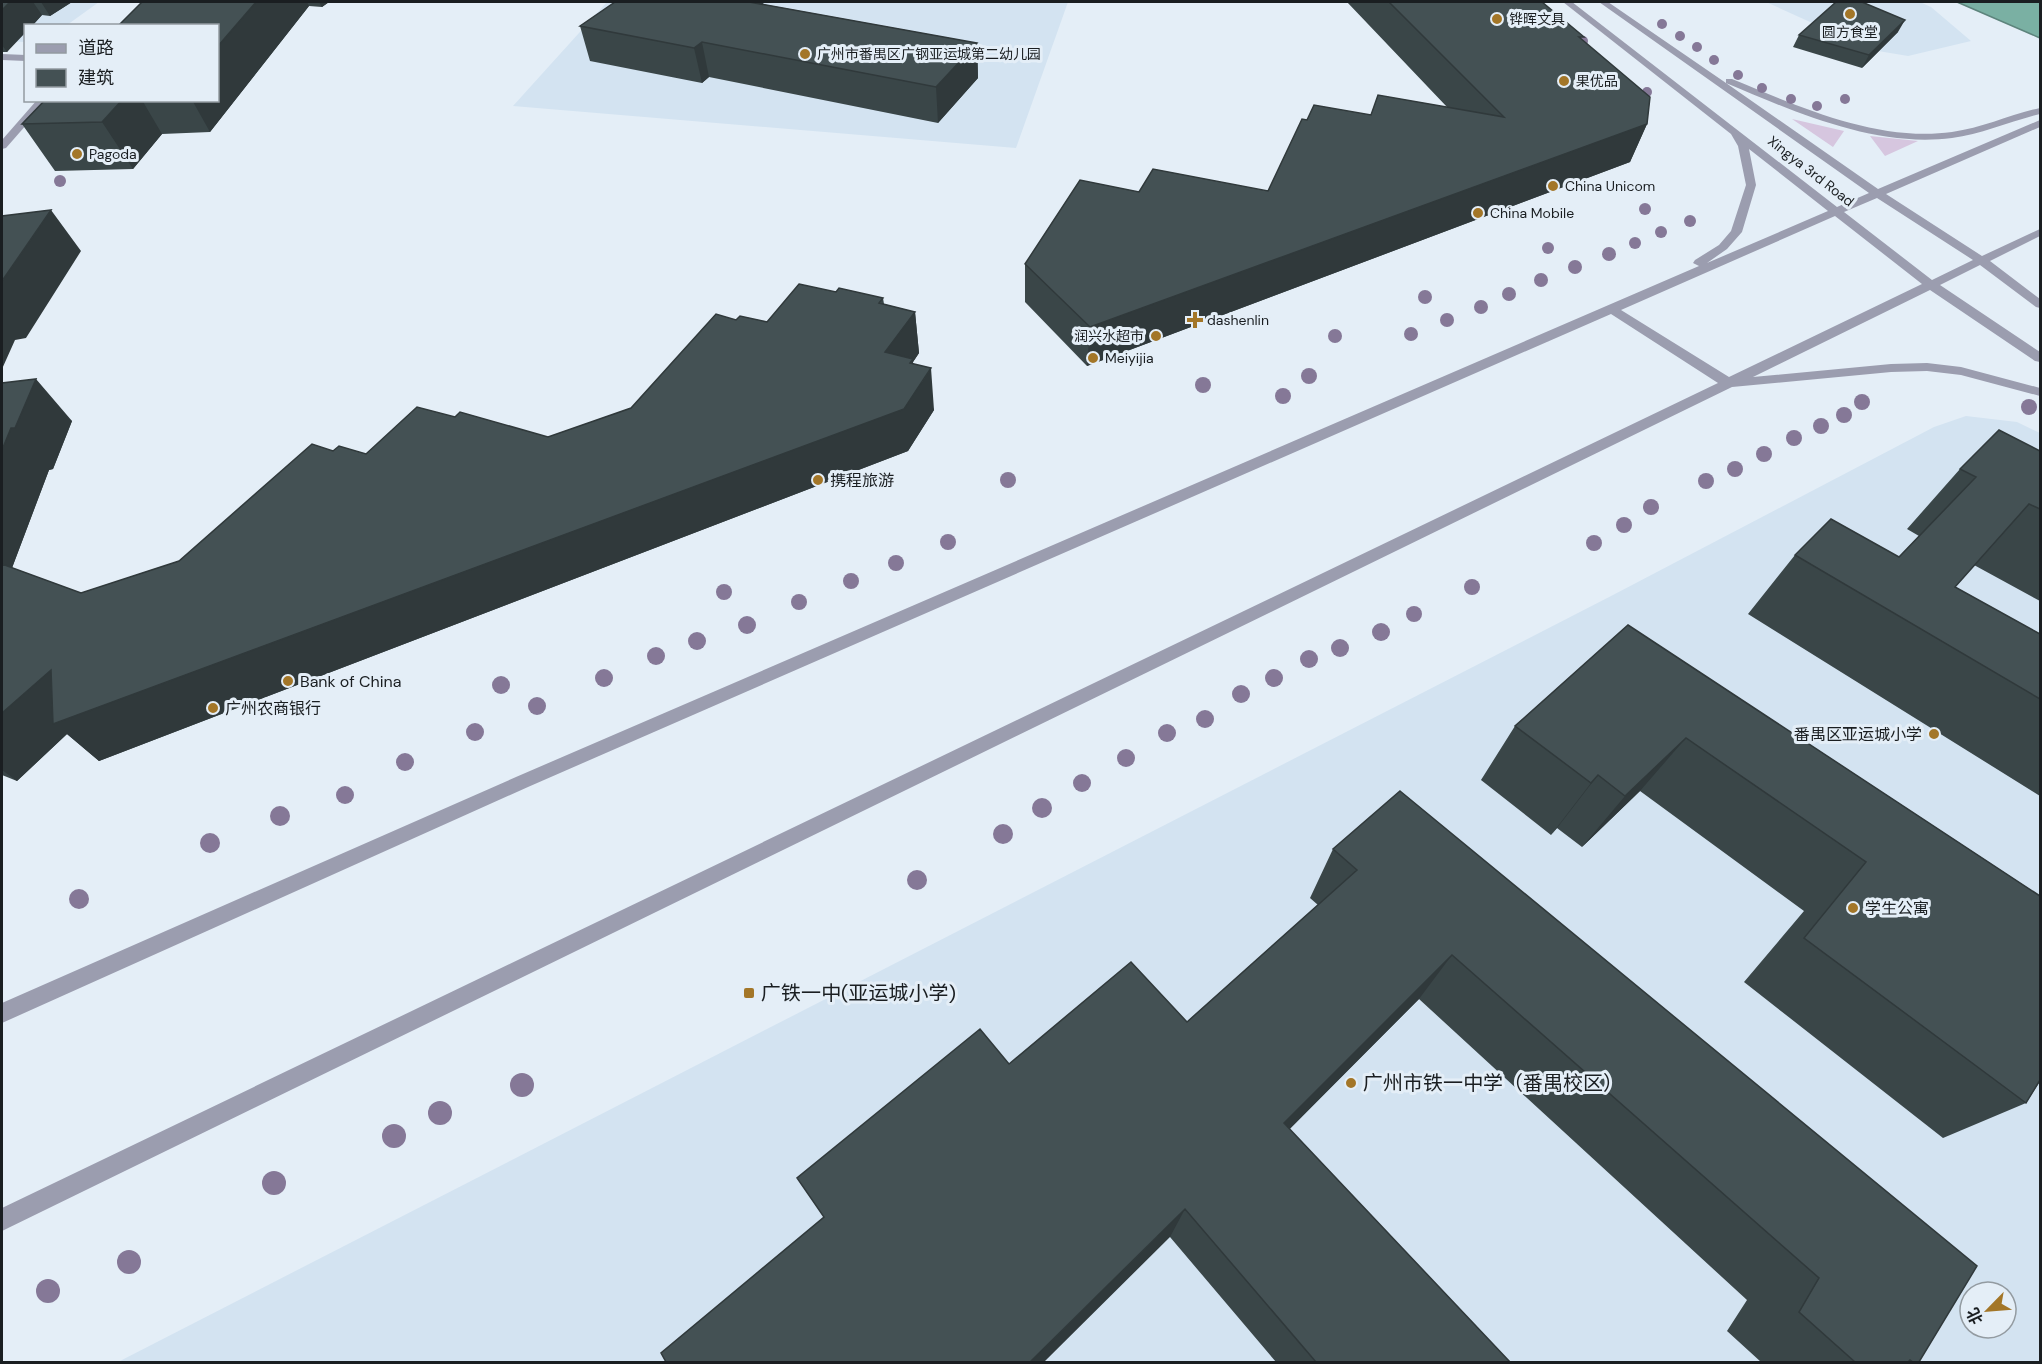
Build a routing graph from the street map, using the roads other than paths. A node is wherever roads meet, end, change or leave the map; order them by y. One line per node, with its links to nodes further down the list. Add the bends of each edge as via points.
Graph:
1 (1567, 2): 8 (street, Xingya 3rd Road)
2 (1603, 2): 3 (street, Xingya 3rd Road)
3 (1666, 46): 7 (street, via 1726,79 1814,114 1902,134 1958,134); 11 (street, Xingya 3rd Road)
4 (2, 57): 5 (street)
5 (24, 58)
6 (42, 102): 10 (street)
7 (2040, 111)
8 (1719, 119): 12 (street, Xingya 3rd Road); 15 (street, via 1743,145 1751,185 1736,232 1723,247)
9 (2040, 123): 11 (street)
10 (2, 146)
11 (1878, 194): 12 (street); 14 (street, Xingya 3rd Road)
12 (1837, 211): 15 (street); 16 (street, Xingya 3rd Road)
13 (2040, 232): 14 (street)
14 (1982, 261): 16 (street); 17 (street, Xingya 3rd Road)
15 (1668, 285): 18 (street)
16 (1931, 285): 19 (street, Xingya 3rd Road); 20 (street)
17 (2040, 304)
18 (1611, 309): 20 (street); 22 (street, via 522,782)
19 (2040, 358)
20 (1728, 383): 21 (street, via 1927,367 1961,371); 23 (street)
21 (2040, 392)
22 (2, 1013)
23 (2, 1220)

